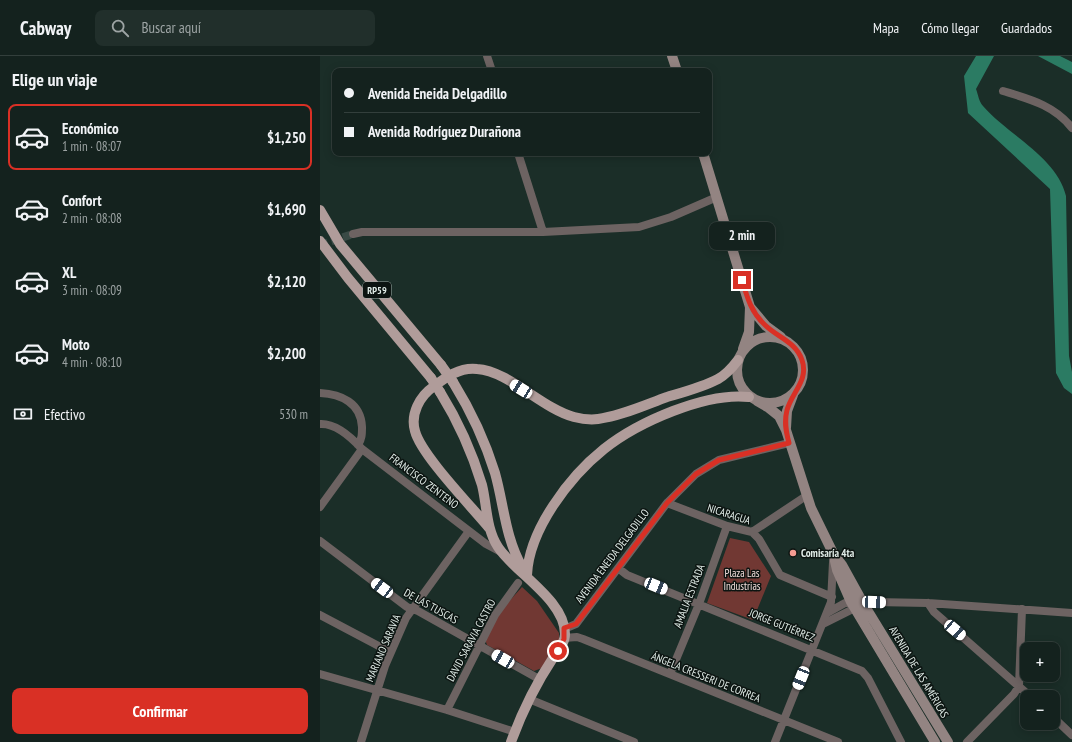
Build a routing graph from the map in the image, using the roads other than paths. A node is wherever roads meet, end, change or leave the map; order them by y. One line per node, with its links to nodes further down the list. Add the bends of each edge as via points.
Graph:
1 (487, 56): 3 (street)
2 (672, 56): 4 (main road)
3 (491, 68)
4 (676, 68)
5 (1003, 91): 6 (street, via 1049,106)
6 (1072, 128)
7 (519, 156): 11 (street)
8 (704, 156): 9 (main road)
9 (717, 197): 11 (street, via 640,227); 14 (main road)
10 (320, 210): 35 (main road, RP59, bridge, via 345,250 453,382 476,423 485,446 495,474 510,544)
11 (543, 232): 12 (street)
12 (353, 234)
13 (320, 241): 28 (main road, RP59, bridge, via 440,392 468,444 482,485)
14 (750, 307): 15 (main road, via 766,326); 16 (main road, via 749,332)
15 (786, 340): 16 (main road, via 771,337 757,339 748,345); 18 (main road, via 799,352 804,370 801,383)
16 (740, 356): 19 (main road, via 736,372 738,382); 28 (main road, via 730,371 712,382 597,420 574,417 558,411 502,377 484,370 460,370 442,380 428,390 418,404 413,422 416,437)
17 (320, 393): 23 (street, via 342,396 357,409 362,418)
18 (794, 394): 19 (main road, via 776,403 767,404); 21 (main road, via 787,411)
19 (753, 399): 21 (main road, via 779,416); 35 (main road, via 731,395 689,406 646,423 603,449 567,487 547,516 529,553)
20 (320, 424): 23 (street, FRANCISCO ZENTENO, via 334,427)
21 (786, 430): 22 (main road, AVENIDA DE LAS AMÉRICAS)
22 (789, 443): 24 (main road, AVENIDA DE LAS AMÉRICAS); 25 (street, AVENIDA ENEIDA DELGADILLO, via 747,452 711,464 696,474)
23 (360, 447): 26 (street); 29 (street, FRANCISCO ZENTENO)
24 (806, 496): 30 (street); 33 (main road, AVENIDA DE LAS AMÉRICAS)
25 (667, 503): 27 (street, NICARAGUA); 34 (street, AVENIDA ENEIDA DELGADILLO)
26 (320, 507)
27 (727, 526): 30 (street, NICARAGUA); 39 (street, AMALIA ESTRADA)
28 (490, 529): 32 (main road)
29 (469, 531): 32 (street, FRANCISCO ZENTENO); 41 (street, MARIANO SARAVIA)
30 (752, 532): 37 (street, NICARAGUA, via 759,539 780,575)
31 (320, 541): 41 (street, DE LAS TUSCAS)
32 (502, 552): 35 (main road)
33 (833, 553): 37 (street); 40 (main road, AVENIDA DE LAS AMÉRICAS, via 842,565)
34 (618, 568): 39 (street, JORGE GUTIÉRREZ, via 627,575); 47 (street, AVENIDA ENEIDA DELGADILLO, via 576,624)
35 (527, 575): 47 (main road, via 553,605)
36 (518, 583): 48 (street, DAVID SARAVIA CASTRO, via 501,604)
37 (832, 597): 44 (street)
38 (928, 603): 40 (street, via 874,602); 42 (street); 54 (street, via 934,612)
39 (699, 604): 49 (street, JORGE GUTIÉRREZ); 52 (street, AMALIA ESTRADA)
40 (856, 605): 44 (street, via 840,606); 46 (street); 69 (main road, AVENIDA DE LAS AMÉRICAS); 70 (main road, AVENIDA DE LAS AMÉRICAS)
41 (412, 609): 48 (street, DE LAS TUSCAS); 50 (street, MARIANO SARAVIA)
42 (1022, 609): 43 (street); 54 (street)
43 (1072, 613)
44 (827, 614): 46 (street)
45 (320, 615): 50 (street)
46 (823, 624): 49 (street)
47 (564, 633): 52 (street, ÁNGELA CRESSERI DE CORREA); 53 (main road, via 558,651)
48 (479, 645): 53 (street, DE LAS TUSCAS); 58 (street, DAVID SARAVIA CASTRO)
49 (812, 650): 59 (street); 68 (street, JORGE GUTIÉRREZ, via 865,674)
50 (390, 652): 55 (street, MARIANO SARAVIA)
51 (320, 674): 55 (street)
52 (670, 674): 59 (street, ÁNGELA CRESSERI DE CORREA)
53 (539, 679): 57 (main road)
54 (1019, 686): 56 (street); 71 (street)
55 (377, 690): 58 (street); 63 (street, MARIANO SARAVIA)
56 (1023, 690)
57 (529, 699): 61 (main road); 65 (street)
58 (447, 710): 61 (street)
59 (784, 720): 66 (street); 67 (street, ÁNGELA CRESSERI DE CORREA)
60 (1060, 724): 62 (street)
61 (515, 732): 64 (main road)
62 (1072, 735)
63 (361, 742)
64 (511, 742)
65 (634, 742)
66 (775, 742)
67 (838, 742)
68 (901, 742)
69 (935, 742)
70 (948, 742)
71 (967, 742)

